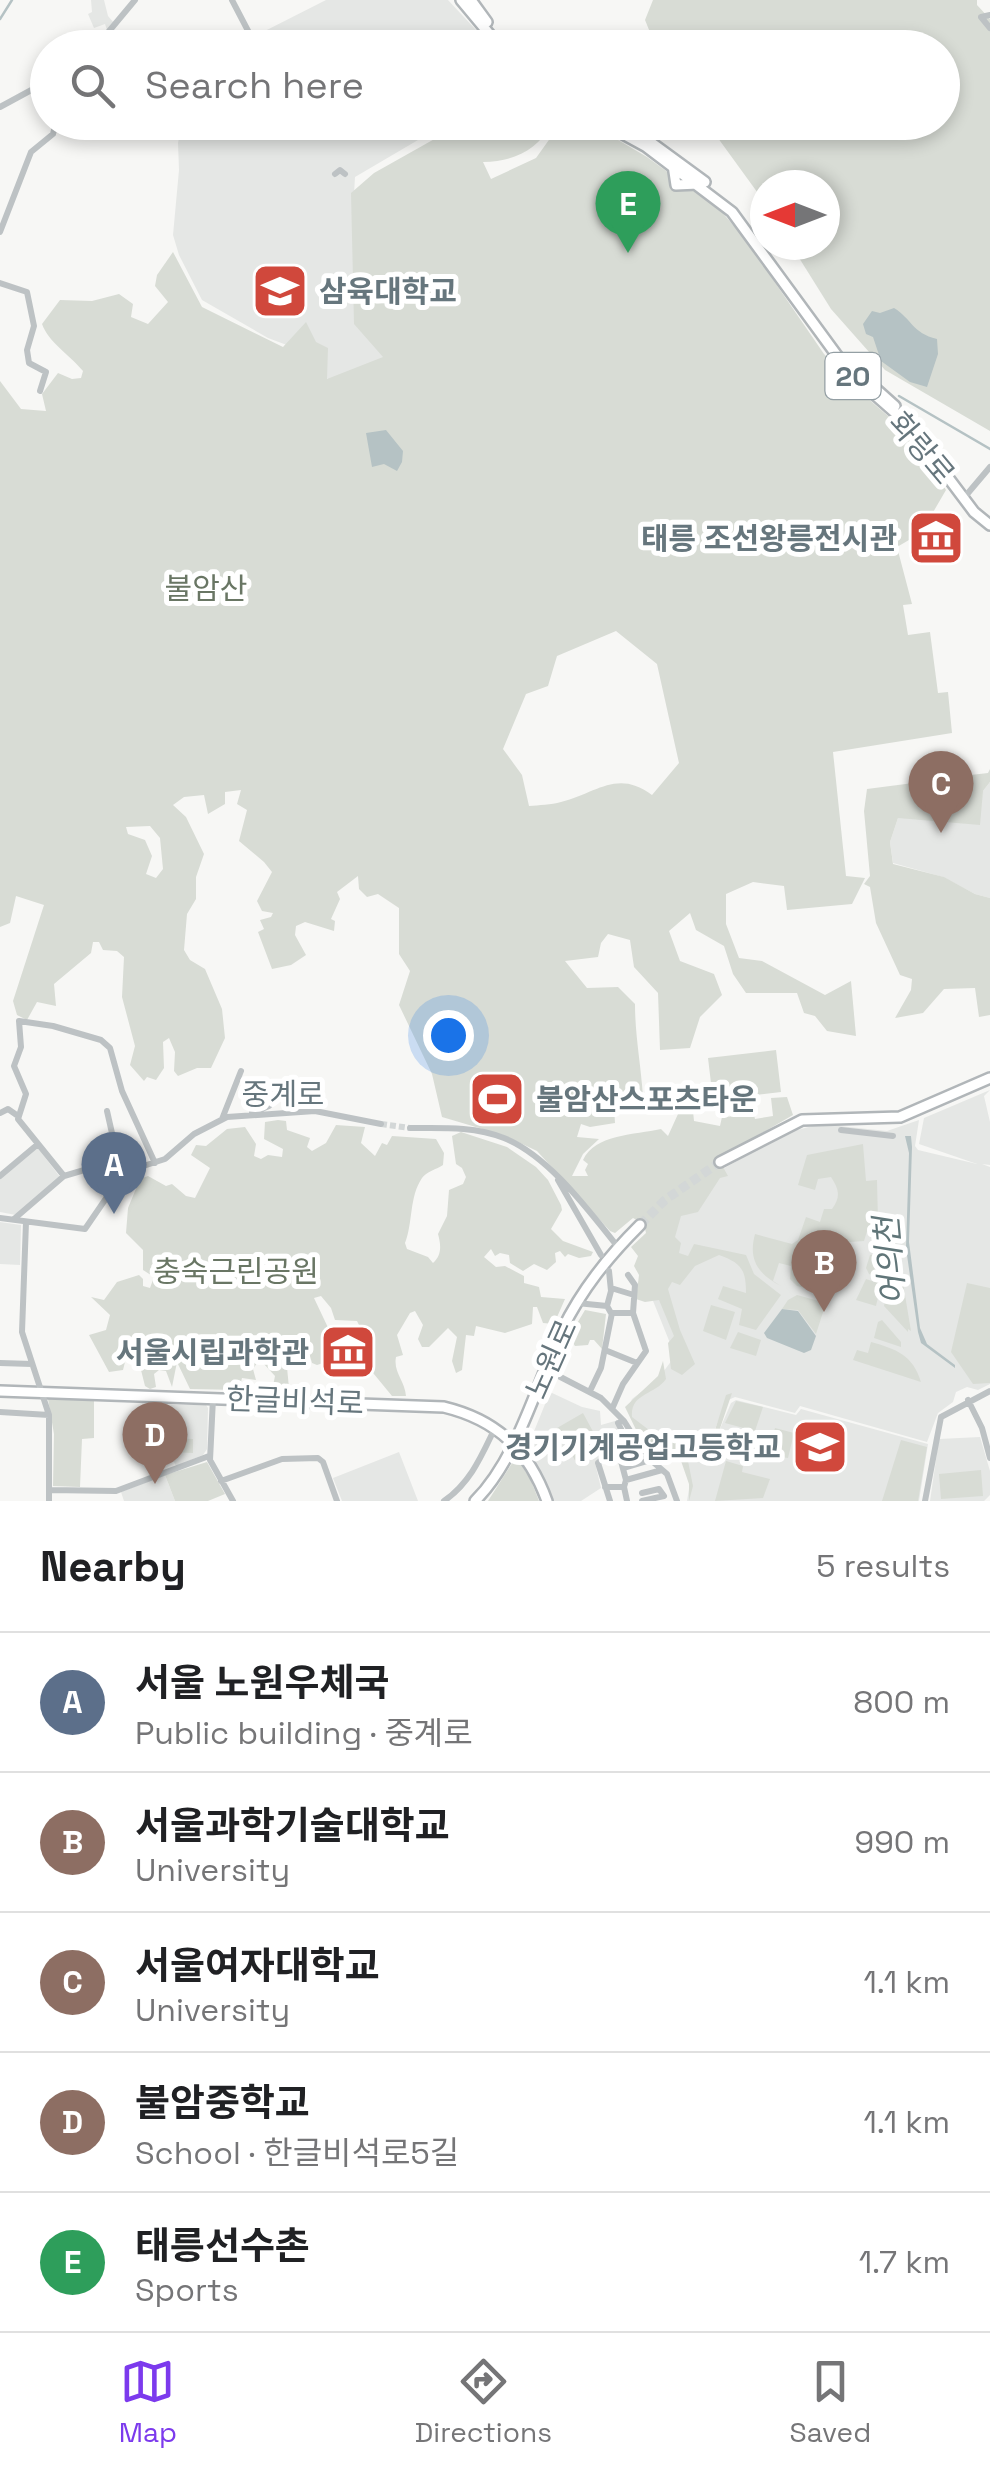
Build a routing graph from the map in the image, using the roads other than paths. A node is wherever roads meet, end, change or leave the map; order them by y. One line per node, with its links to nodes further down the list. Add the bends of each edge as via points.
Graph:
1 (134, 0): 6 (street)
2 (232, 0): 7 (street)
3 (463, 0): 8 (main road)
4 (990, 16): 5 (street, via 981,17)
5 (990, 28)
6 (112, 30)
7 (248, 30)
8 (490, 30)
9 (30, 92): 10 (street)
10 (0, 107)
11 (46, 140): 19 (street, via 31,152)
12 (633, 140): 14 (main road, 화랑로 / 20)
13 (635, 140): 14 (main road, 화랑로 / 20)
14 (674, 162): 17 (main road, 화랑로 / 20); 18 (main road, 화랑로 / 20)
15 (335, 174): 16 (street)
16 (345, 174)
17 (697, 183): 18 (main road); 23 (main road, 화랑로 / 20, via 732,212 849,372 908,423)
18 (716, 190): 23 (main road, 화랑로 / 20, via 842,354 915,423)
19 (0, 231)
20 (0, 283): 21 (street, via 27,292 34,326 27,357 46,372)
21 (40, 391)
22 (990, 467): 23 (street)
23 (965, 497): 24 (main road, 화랑로 / 20)
24 (990, 521)
25 (241, 1071): 31 (street)
26 (990, 1078): 38 (main road, via 900,1117 802,1120)
27 (269, 1106): 30 (street)
28 (108, 1111): 40 (street, via 114,1142)
29 (0, 1113): 32 (street, via 8,1109)
30 (248, 1115): 31 (street, 중계로); 33 (street, 중계로, via 316,1112)
31 (222, 1118): 39 (street, 중계로)
32 (19, 1121): 37 (street); 39 (street, via 26,1094 14,1066 21,1048 18,1021 101,1040 110,1048)
33 (381, 1124)
34 (410, 1128): 44 (street, via 503,1138)
35 (840, 1130): 36 (street)
36 (893, 1136)
37 (38, 1144): 42 (street); 43 (street)
38 (720, 1162)
39 (155, 1163): 41 (street, 중계로)
40 (108, 1166): 41 (street, 중계로); 43 (street, 중계로); 45 (street)
41 (139, 1167): 45 (street, 중계로)
42 (0, 1176)
43 (64, 1176): 47 (street)
44 (558, 1179): 50 (street); 51 (street)
45 (114, 1188): 48 (street, 중계로, via 85,1229)
46 (0, 1218): 47 (street, 중계로)
47 (13, 1220): 48 (street, 중계로)
48 (26, 1222): 62 (street, via 22,1332)
49 (640, 1226): 50 (main road, 노원로)
50 (618, 1247): 56 (main road, 노원로)
51 (601, 1255)
52 (609, 1271): 54 (street)
53 (628, 1275): 55 (street)
54 (611, 1288): 55 (street); 57 (street)
55 (634, 1295): 58 (street)
56 (576, 1303): 57 (street); 63 (main road, 노원로)
57 (610, 1310): 58 (street); 59 (street)
58 (633, 1313): 61 (street, via 646,1351)
59 (604, 1350): 61 (street); 65 (street)
60 (0, 1363): 62 (street)
61 (637, 1363): 70 (street)
62 (32, 1364): 67 (street)
63 (546, 1369): 65 (street); 76 (main road, 노원로)
64 (0, 1390): 67 (main road, 한글비석로)
65 (590, 1391): 70 (street)
66 (990, 1391): 69 (street)
67 (42, 1392): 68 (main road, 한글비석로); 72 (street)
68 (213, 1398): 73 (main road, 한글비석로, via 435,1406); 78 (street)
69 (968, 1400): 74 (street); 101 (street, via 940,1419)
70 (612, 1408): 75 (street)
71 (0, 1412): 72 (street)
72 (49, 1414): 87 (street)
73 (494, 1430): 76 (main road, 한글비석로); 96 (street, via 477,1466)
74 (987, 1437): 79 (street)
75 (630, 1439): 77 (street); 80 (street); 81 (street)
76 (514, 1443): 91 (main road, 노원로); 97 (main road, 한글비석로)
77 (618, 1450): 82 (street); 86 (street, via 598,1463)
78 (209, 1456): 84 (street); 88 (street)
79 (990, 1458)
80 (650, 1460): 81 (street); 83 (street)
81 (636, 1464): 82 (street)
82 (623, 1468): 85 (street)
83 (662, 1470): 85 (street); 100 (street)
84 (221, 1480): 94 (street); 95 (street, via 282,1459 318,1458)
85 (625, 1483): 86 (street); 99 (street)
86 (604, 1488): 98 (street)
87 (50, 1490): 88 (street); 92 (street)
88 (116, 1491): 93 (street)
89 (661, 1492): 90 (street)
90 (642, 1497)
91 (480, 1500)
92 (49, 1501)
93 (120, 1501)
94 (232, 1501)
95 (338, 1501)
96 (444, 1501)
97 (547, 1501)
98 (610, 1501)
99 (628, 1501)
100 (676, 1501)
101 (926, 1501)

